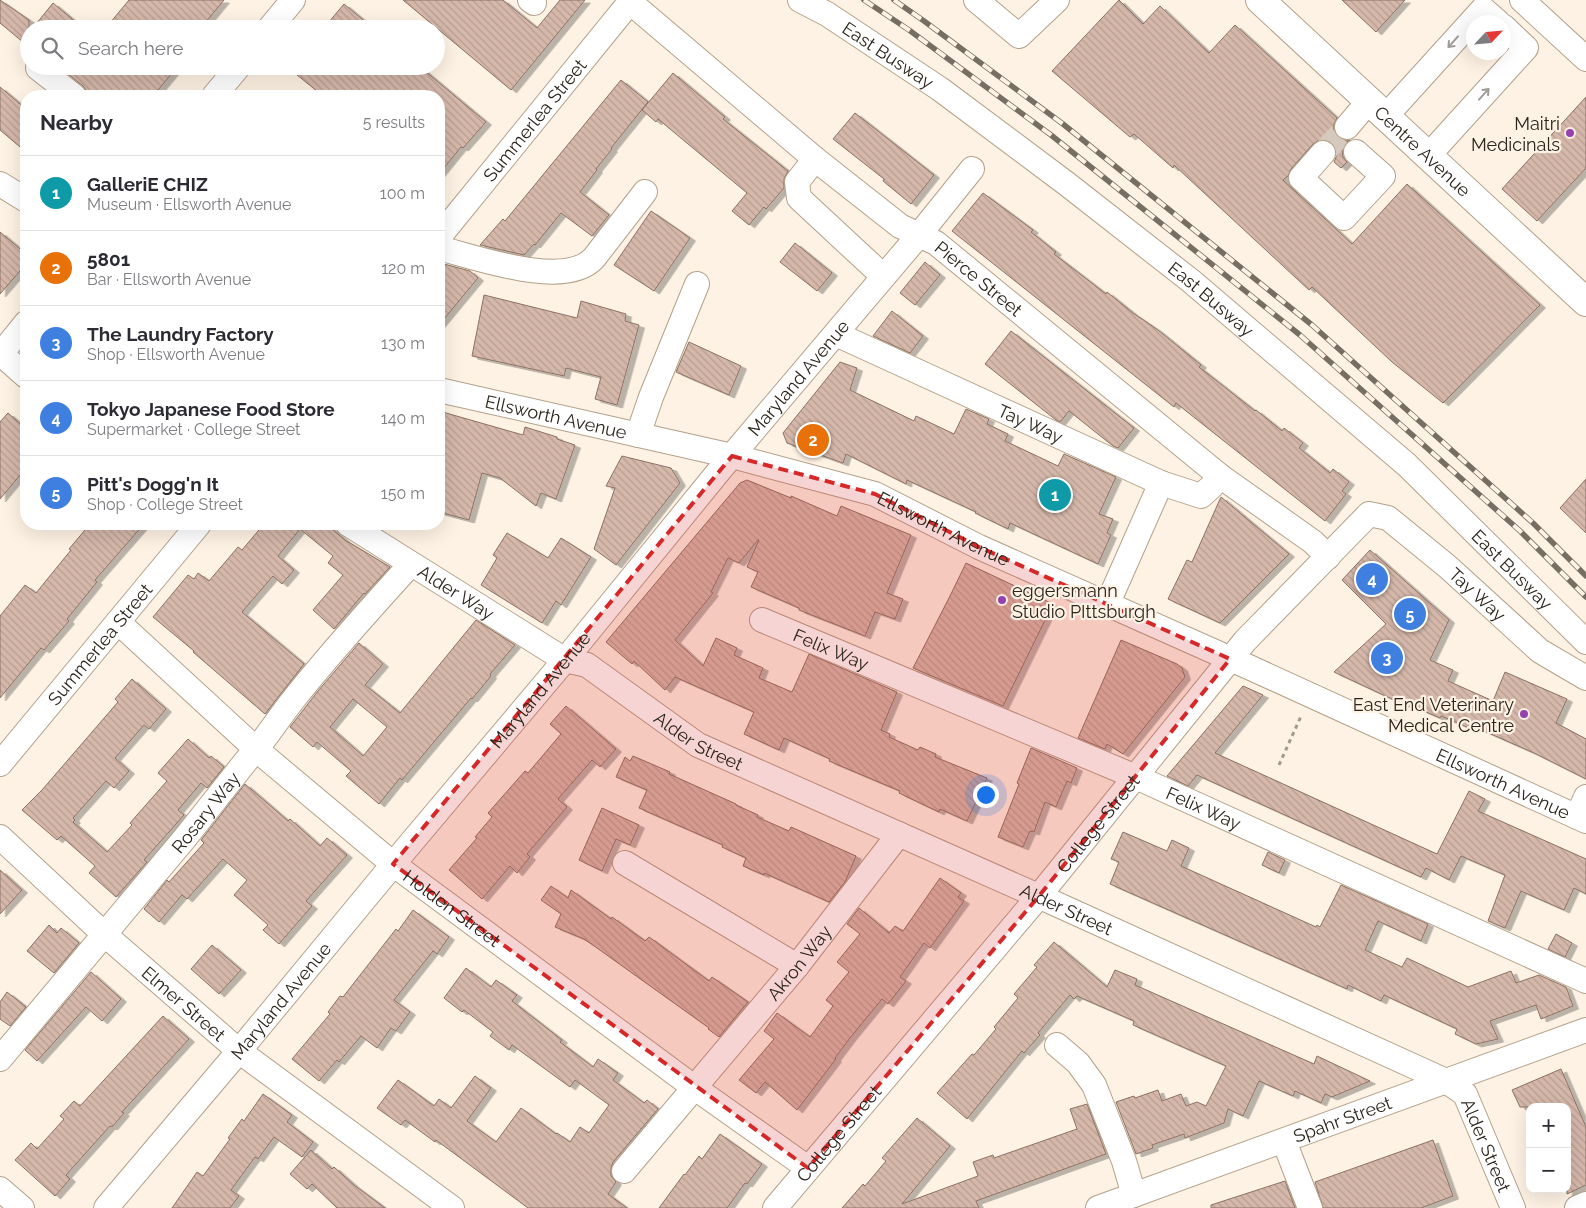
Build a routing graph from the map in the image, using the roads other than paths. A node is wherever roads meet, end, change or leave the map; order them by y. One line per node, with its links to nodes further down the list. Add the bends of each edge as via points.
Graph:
1 (293, 0): 10 (street)
2 (800, 0): 51 (street, East Busway, via 827,14 940,89 1190,281 1407,465)
3 (976, 0): 4 (street, via 1020,36)
4 (1057, 0)
5 (1260, 0): 18 (main road, Centre Avenue)
6 (1522, 0): 13 (street)
7 (630, 2): 23 (street, Pierce Street); 28 (street, Summerlea Street)
8 (1477, 15): 9 (street, one-way to 8, via 1483,9)
9 (1490, 15)
10 (276, 20)
11 (1466, 25): 18 (street, one-way to 18)
12 (1511, 34): 22 (street, one-way to 12, via 1526,48)
13 (1586, 60)
14 (47, 75): 16 (street)
15 (232, 75): 17 (street)
16 (66, 90)
17 (219, 90)
18 (1377, 109): 19 (street); 22 (main road, Centre Avenue)
19 (1347, 127)
20 (1356, 152): 21 (street, via 1383,176 1344,218 1301,178)
21 (1323, 153)
22 (1428, 156): 33 (main road, Centre Avenue)
23 (815, 159): 29 (street, Pierce Street, via 900,226); 31 (street, via 797,182 799,198)
24 (972, 169): 29 (street, Maryland Avenue)
25 (0, 184): 27 (street)
26 (645, 192): 30 (street, via 594,258 576,270 525,270)
27 (20, 196)
28 (445, 230)
29 (919, 235): 31 (street, Maryland Avenue); 41 (street, Pierce Street, via 936,243)
30 (445, 250)
31 (883, 276): 35 (street, Maryland Avenue)
32 (697, 284): 39 (street)
33 (1586, 302)
34 (20, 330): 36 (street)
35 (836, 334): 40 (street, Maryland Avenue); 42 (street, Tay Way)
36 (0, 354): 37 (street)
37 (20, 371)
38 (445, 391): 39 (street, Ellsworth Avenue)
39 (638, 435): 40 (street, Ellsworth Avenue)
40 (732, 456): 48 (street, Ellsworth Avenue, via 875,494 979,547); 53 (street, Maryland Avenue)
41 (1220, 476): 42 (street, Tay Way, via 1201,496); 46 (street, Pierce Street, via 1313,542)
42 (1161, 483): 48 (street)
43 (1369, 514): 46 (street, College Street); 54 (street, Tay Way, via 1388,518 1540,650)
44 (194, 530): 50 (street, Summerlea Street)
45 (357, 530): 47 (street, Alder Way)
46 (1328, 557): 52 (street, College Street)
47 (411, 564): 53 (street, Alder Way); 55 (street, Rosary Way, via 324,662)
48 (1107, 605): 52 (street, Ellsworth Avenue)
49 (762, 620): 57 (street, Felix Way)
50 (118, 622): 55 (street, Holden Street); 56 (street, Summerlea Street)
51 (1586, 642)
52 (1230, 659): 57 (street, College Street); 58 (street, Ellsworth Avenue)
53 (565, 660): 59 (street, Alder Street, via 587,664 698,745); 62 (street, Maryland Avenue)
54 (1586, 678)
55 (257, 750): 62 (street, Holden Street); 64 (street, Rosary Way)
56 (0, 764)
57 (1136, 776): 63 (street, College Street); 66 (street, Felix Way)
58 (1583, 812)
59 (899, 834): 63 (street, Alder Street); 65 (street, Akron Way)
60 (0, 837): 64 (street, Elmer Street)
61 (625, 862): 65 (street)
62 (393, 864): 69 (street, Maryland Avenue); 72 (street, Holden Street)
63 (1039, 896): 71 (street, Alder Street); 74 (street, College Street)
64 (104, 934): 69 (street, Elmer Street); 70 (street, Rosary Way)
65 (797, 966): 72 (street, Akron Way)
66 (1586, 982)
67 (1586, 1030): 71 (street, Spahr Street)
68 (1057, 1045): 77 (street, via 1078,1062 1094,1085)
69 (240, 1051): 80 (street, Maryland Avenue); 81 (street, Elmer Street)
70 (0, 1059)
71 (1446, 1081): 73 (street, Spahr Street); 85 (street, Alder Street, via 1465,1094)
72 (694, 1088): 74 (street, Holden Street); 75 (street, Akron Way)
73 (1284, 1141): 77 (street, Spahr Street); 84 (street)
74 (808, 1168): 82 (street, College Street)
75 (624, 1171)
76 (0, 1189): 79 (street)
77 (1134, 1195): 83 (street, Spahr Street)
78 (1586, 1204): 86 (street)
79 (22, 1208)
80 (106, 1208)
81 (452, 1208)
82 (775, 1208)
83 (1098, 1208)
84 (1310, 1208)
85 (1513, 1208)
86 (1577, 1208)

